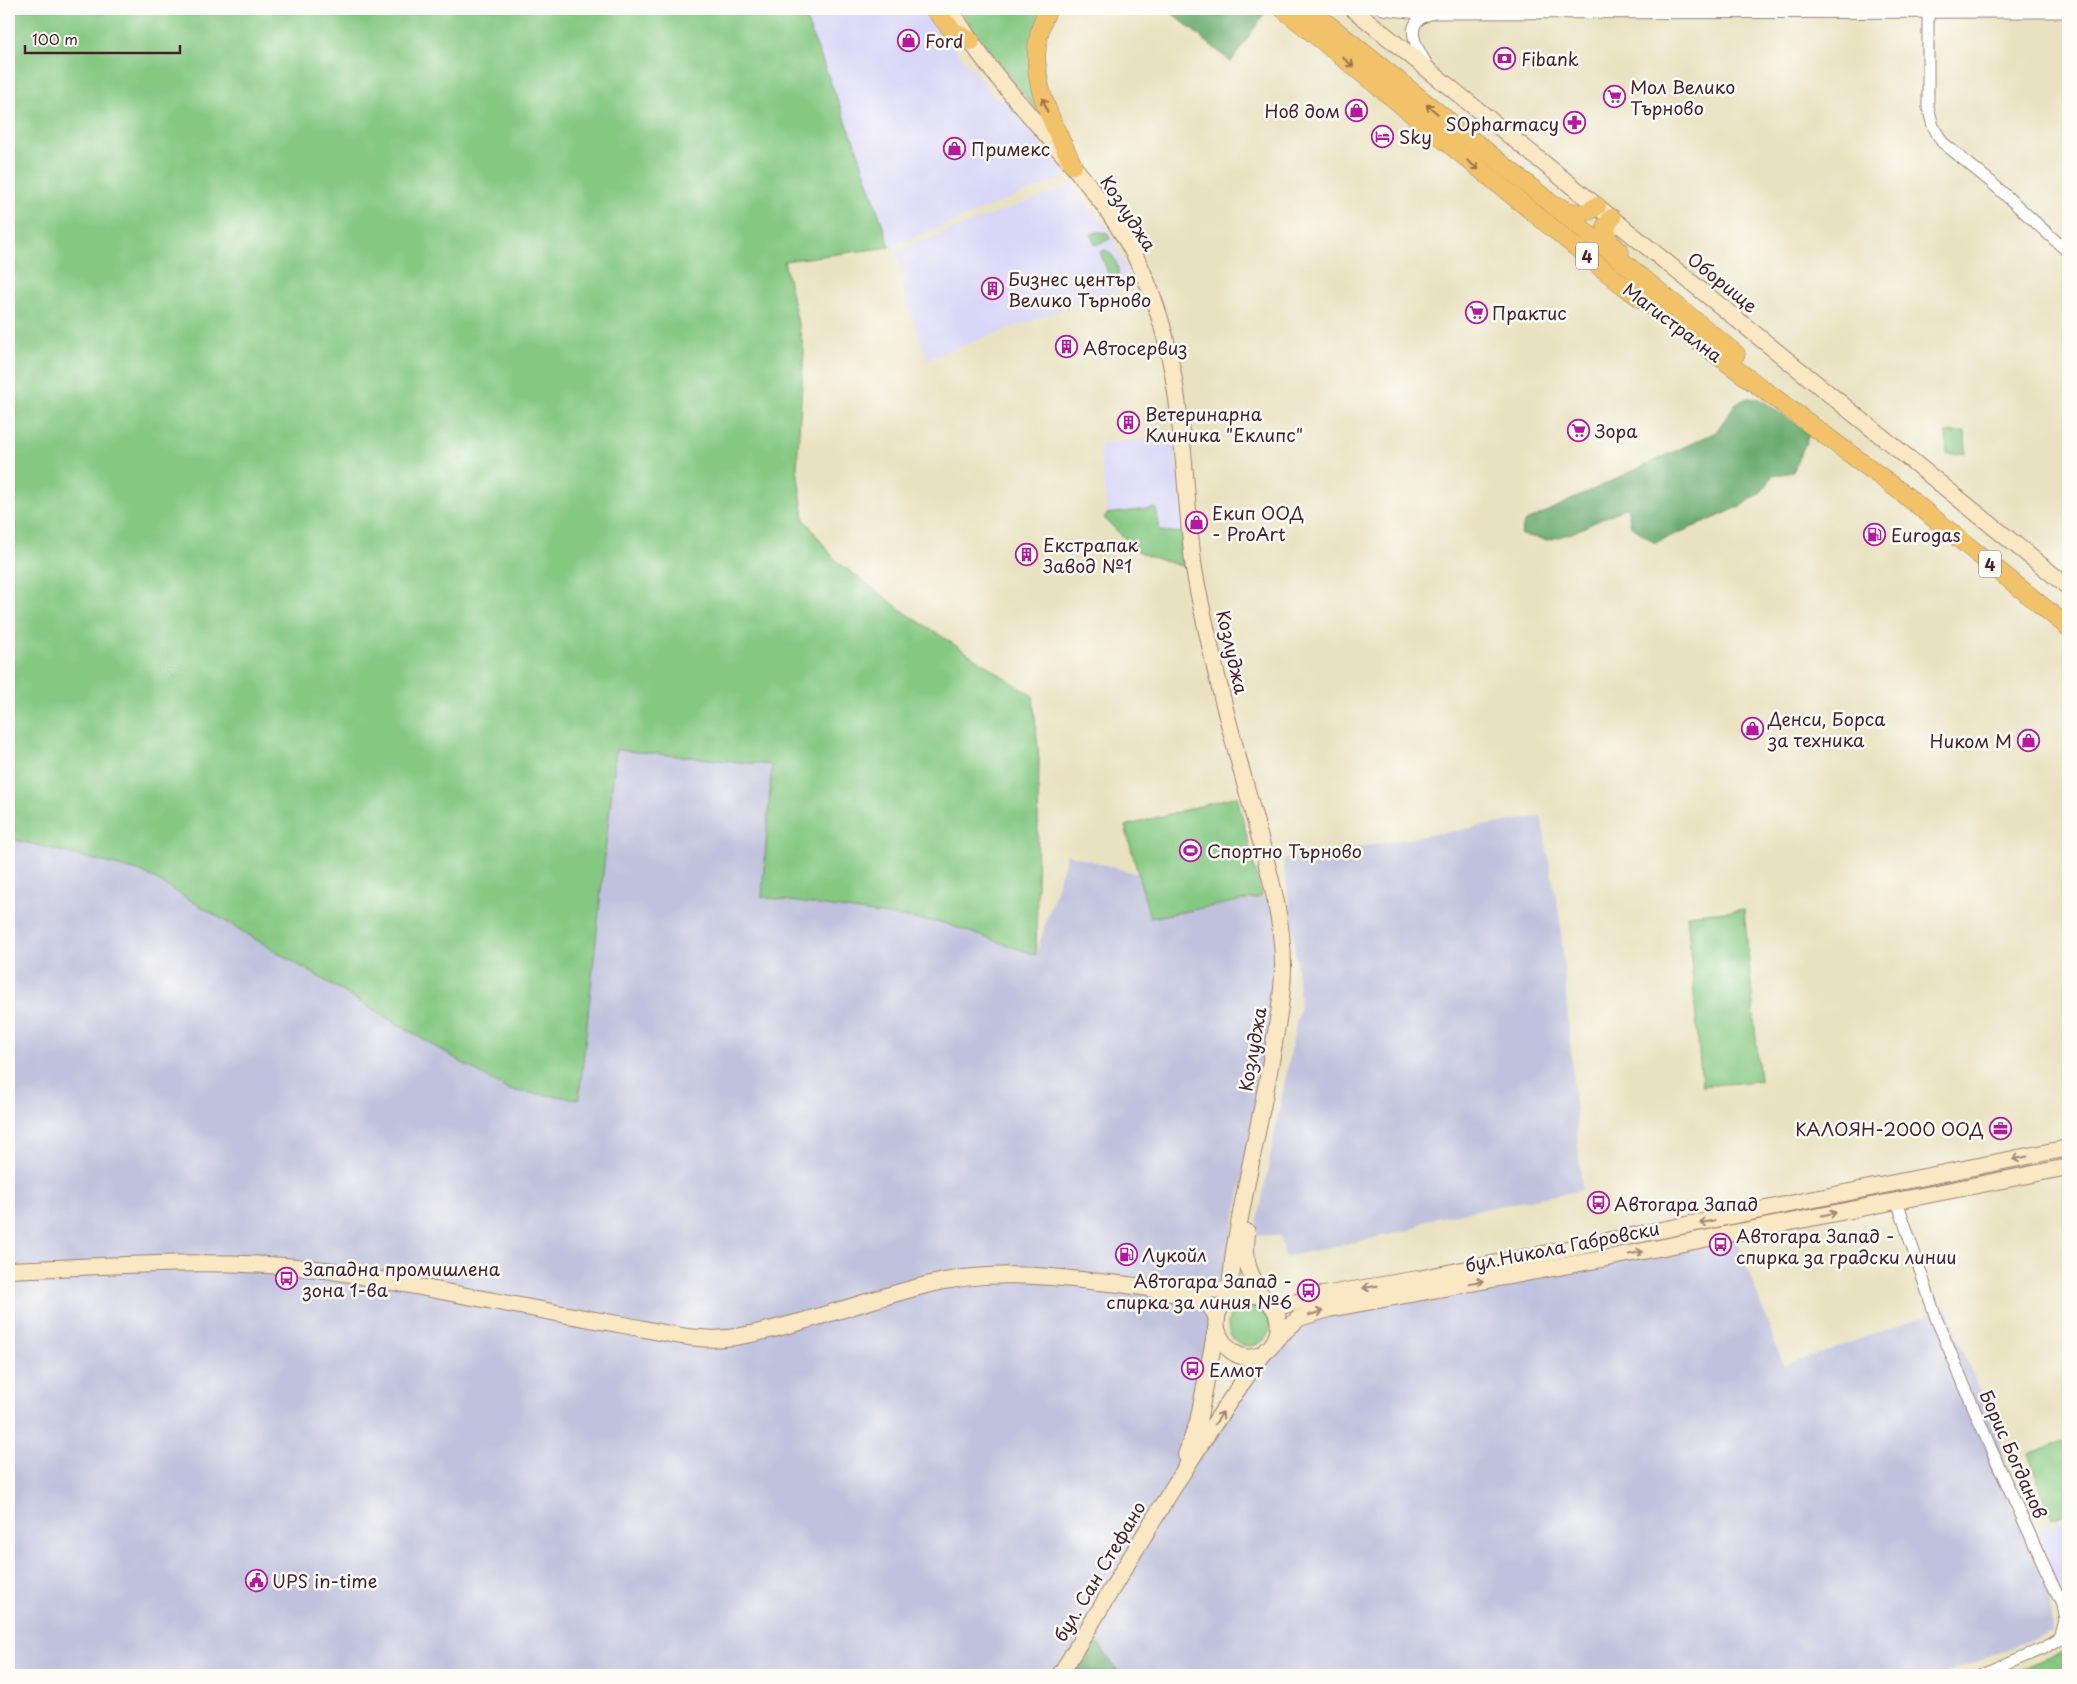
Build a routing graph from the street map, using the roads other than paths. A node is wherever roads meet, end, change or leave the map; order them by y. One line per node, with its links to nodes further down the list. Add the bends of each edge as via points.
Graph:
1 (934, 9): 13 (main road, via 954,30)
2 (951, 9): 13 (street, Козлуджа)
3 (1048, 9): 15 (main road, one-way to 3, via 1038,84 1037,44)
4 (1275, 9): 12 (main road)
5 (1283, 9): 12 (main road, Магистрална / 4)
6 (1310, 9): 12 (main road)
7 (1353, 9): 14 (street, Оборище)
8 (1383, 9): 11 (street)
9 (1928, 12): 10 (street); 11 (street); 19 (street, via 1928,107 1942,142)
10 (2068, 12)
11 (1435, 13): 14 (street, via 1420,18 1414,30 1416,48)
12 (1332, 39): 16 (main road, 4, one-way to 12); 21 (main road, Магистрална / 4, one-way to 21, via 1620,283)
13 (971, 41): 15 (street, Козлуджа, via 1015,99)
14 (1432, 73): 17 (street, Оборище)
15 (1072, 165): 25 (street, Козлуджа, via 1111,216 1133,252 1163,331 1181,422 1197,584 1212,656 1275,896 1283,966 1281,1006)
16 (1542, 196): 17 (main road, via 1577,214 1587,213); 20 (main road, 4)
17 (1597, 206): 18 (street, Оборище)
18 (1612, 218): 20 (main road, via 1605,228 1608,239); 22 (street, Оборище)
19 (2068, 252)
20 (1660, 294): 21 (main road, 4)
21 (1900, 491): 23 (main road, Магистрална / 4)
22 (2068, 587)
23 (2068, 627)
24 (2068, 1148): 31 (street, бул.Никола Габровски, one-way to 31, via 1418,1279)
25 (1252, 1166): 30 (street, Козлуджа, via 1233,1256); 31 (street, Козлуджа, via 1245,1253 1249,1272)
26 (2068, 1167): 27 (street, бул.Никола Габровски)
27 (1897, 1201): 33 (street, бул.Никола Габровски, one-way to 27, via 1299,1318 1329,1309); 36 (street, Борис Богданов, via 1936,1318 1991,1449 2057,1592 2065,1621 2060,1638)
28 (9, 1270): 29 (street, via 218,1263 324,1270 580,1318 713,1339 739,1337 928,1284 992,1274 1054,1276)
29 (1148, 1287): 30 (street, via 1177,1287); 32 (street, via 1210,1304 1215,1310)
30 (1234, 1296): 31 (street); 32 (street, via 1221,1310)
31 (1268, 1303): 33 (street, via 1278,1316 1279,1326)
32 (1217, 1323): 33 (street, via 1222,1343 1236,1354 1252,1356); 34 (street, бул. Сан Стефано, via 1194,1434)
33 (1271, 1345): 34 (street, бул. Сан Стефано, one-way to 33)
34 (1172, 1488): 35 (street, бул. Сан Стефано)
35 (1060, 1675)
36 (1980, 1675)

